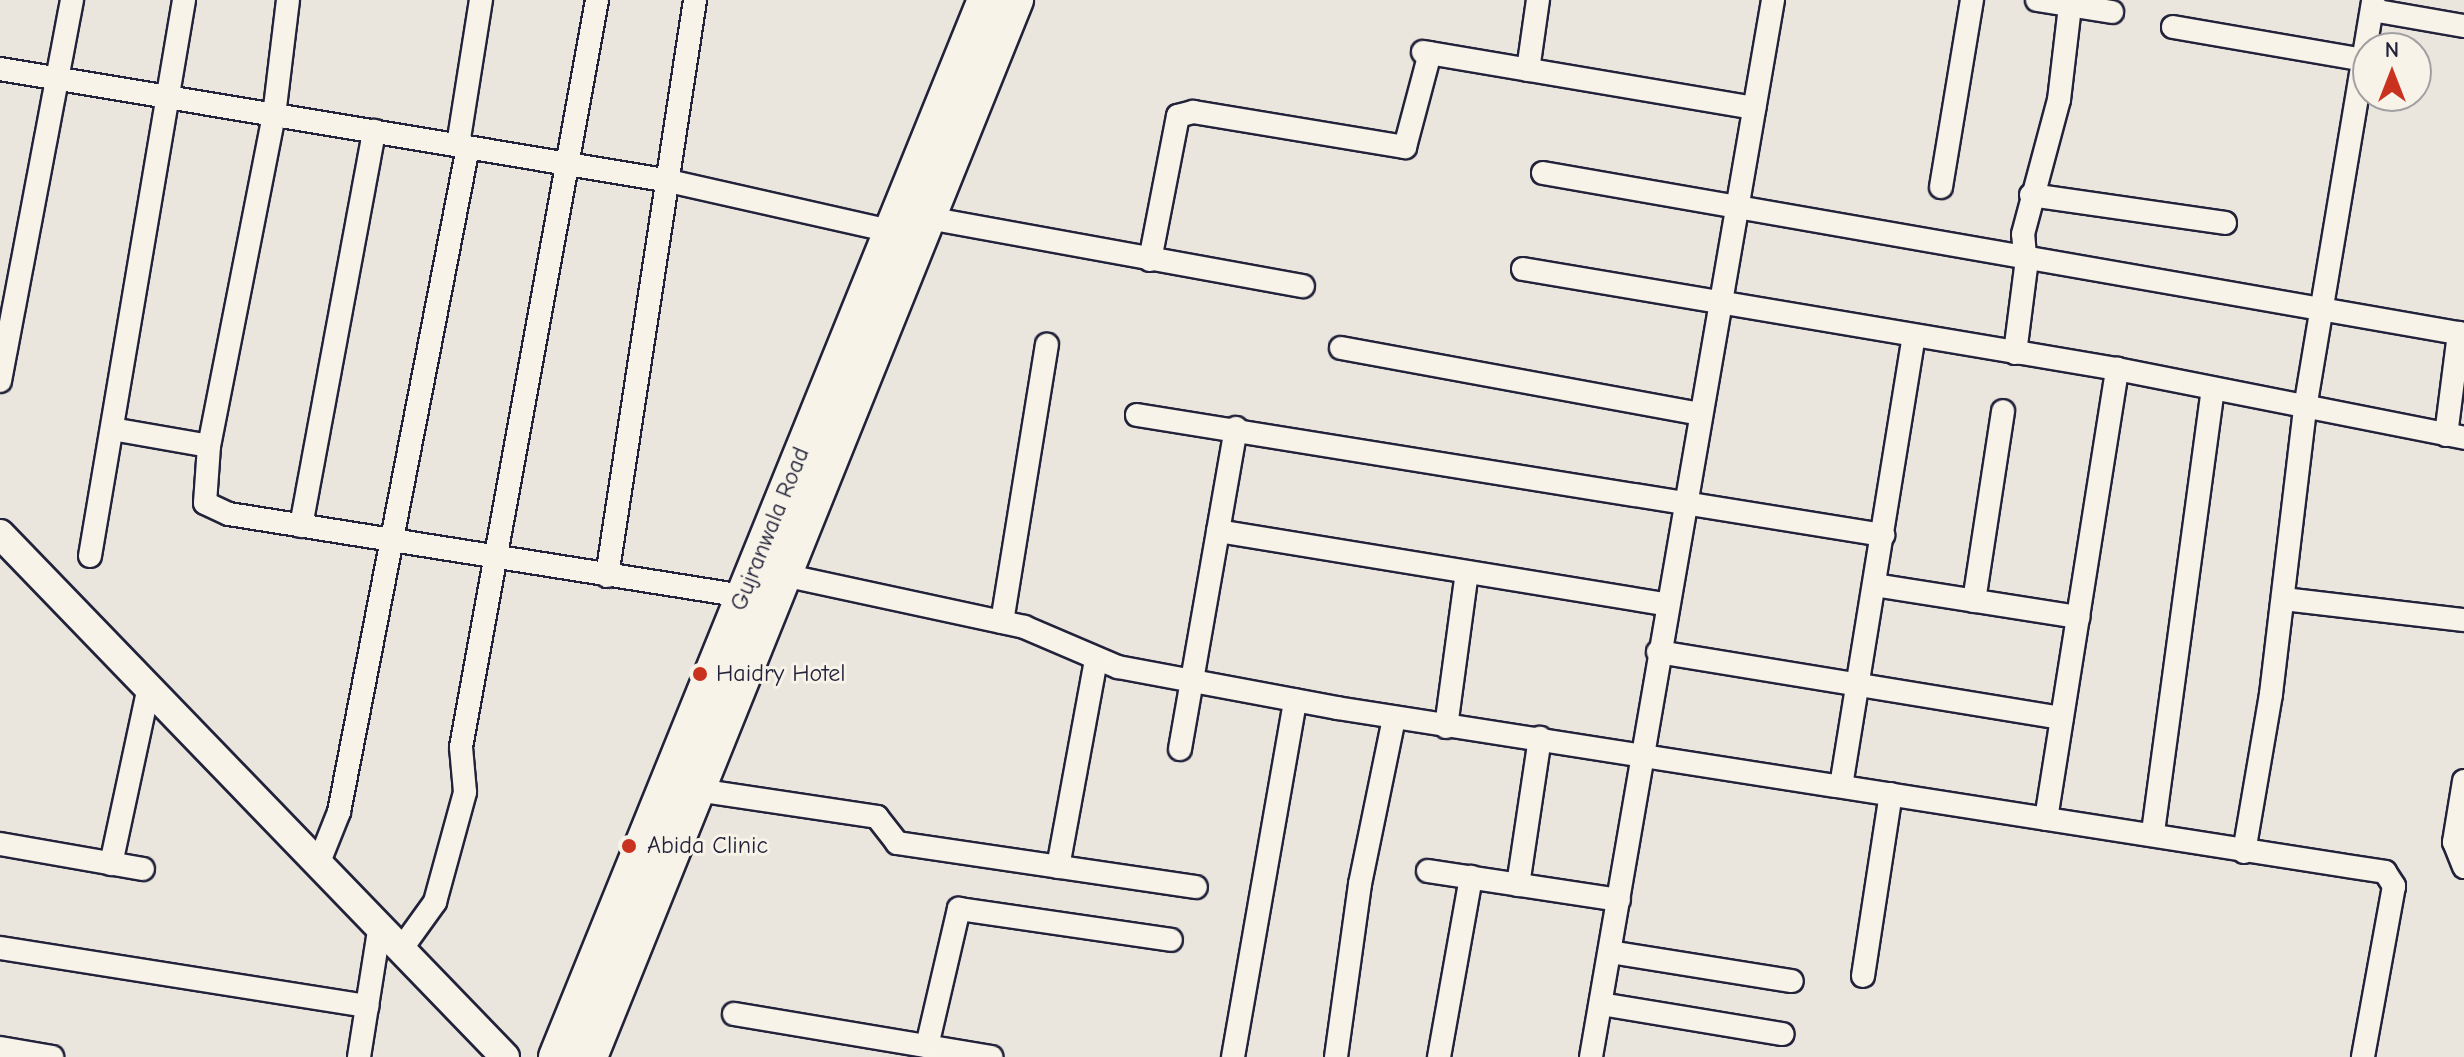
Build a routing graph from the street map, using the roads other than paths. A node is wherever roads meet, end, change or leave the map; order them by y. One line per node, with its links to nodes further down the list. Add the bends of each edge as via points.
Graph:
1 (72, 0): 22 (street)
2 (184, 0): 23 (street)
3 (288, 0): 26 (street)
4 (481, 0): 28 (street)
5 (597, 0): 29 (street)
6 (695, 0): 31 (street)
7 (985, 0): 37 (highway, Gujranwala Road)
8 (1016, 0): 35 (highway, Gujranwala Road)
9 (1538, 0): 21 (street)
10 (1773, 0): 24 (street)
11 (1972, 0): 32 (street)
12 (2037, 0): 13 (street)
13 (2065, 3): 15 (street); 33 (street, via 2059,100 2040,186)
14 (2372, 5): 16 (street); 18 (street)
15 (2112, 12)
16 (2464, 26)
17 (2173, 27): 19 (street)
18 (2368, 32)
19 (2352, 58)
20 (0, 69): 22 (street)
21 (1528, 70): 24 (street); 39 (street, via 1426,52 1405,147 1193,112 1178,116)
22 (59, 79): 23 (street); 50 (street)
23 (169, 97): 26 (street); 57 (street)
24 (1754, 108): 34 (street)
25 (2355, 112): 43 (street)
26 (274, 115): 27 (street); 59 (street)
27 (374, 131): 28 (street); 61 (street)
28 (463, 146): 29 (street); 65 (street)
29 (566, 163): 31 (street); 67 (street)
30 (1543, 173): 34 (street)
31 (664, 180): 37 (street); 70 (street)
32 (1941, 187)
33 (2031, 195): 36 (street); 38 (street)
34 (1736, 204): 38 (street); 42 (street)
35 (928, 218): 39 (street); 69 (highway, Gujranwala Road)
36 (2225, 223)
37 (891, 231): 72 (highway, Gujranwala Road)
38 (2025, 254): 43 (street); 48 (street)
39 (1150, 260): 41 (street)
40 (1523, 269): 42 (street)
41 (1303, 286)
42 (1718, 306): 45 (street); 54 (street)
43 (2321, 306): 44 (street); 52 (street)
44 (2462, 333): 58 (street)
45 (1914, 337): 48 (street); 64 (street)
46 (1047, 345): 78 (street)
47 (1341, 348): 54 (street)
48 (2015, 353): 49 (street)
49 (2117, 369): 51 (street); 76 (street)
50 (0, 381)
51 (2213, 389): 52 (street); 96 (street)
52 (2305, 408): 58 (street); 73 (street)
53 (2003, 411): 74 (street)
54 (1699, 414): 60 (street)
55 (1137, 415): 56 (street)
56 (1236, 428): 60 (street); 62 (street)
57 (112, 429): 59 (street); 66 (street)
58 (2455, 436)
59 (209, 446): 61 (street, via 202,490 209,507)
60 (1683, 502): 64 (street); 75 (street)
61 (301, 526): 65 (street)
62 (1218, 531): 68 (street); 81 (street)
63 (0, 534): 83 (main road)
64 (1883, 535): 71 (street)
65 (392, 539): 67 (street); 99 (street, via 339,812)
66 (90, 556)
67 (495, 558): 70 (street); 112 (street, via 461,747 465,792 435,902)
68 (1467, 572): 75 (street); 87 (street)
69 (784, 575): 78 (street); 93 (highway, Gujranwala Road)
70 (607, 576): 72 (street)
71 (1875, 585): 74 (street); 82 (street)
72 (743, 596): 126 (highway, Gujranwala Road)
73 (2284, 599): 77 (street); 98 (street)
74 (1974, 601): 76 (street)
75 (1666, 604): 79 (street)
76 (2078, 617): 86 (street)
77 (2464, 620)
78 (1002, 622): 80 (street)
79 (1658, 652): 82 (street); 90 (street)
80 (1096, 660): 81 (street); 101 (street)
81 (1192, 681): 84 (street); 89 (street)
82 (1858, 685): 86 (street); 92 (street)
83 (149, 687): 99 (main road); 100 (street)
84 (1295, 700): 85 (street); 129 (street)
85 (1394, 718): 87 (street); 130 (street, via 1360,884)
86 (2062, 718): 95 (street)
87 (1446, 727): 88 (street)
88 (1540, 738): 90 (street); 106 (street)
89 (1180, 749)
90 (1643, 754): 92 (street); 108 (street)
91 (2464, 781): 102 (street, via 2454,842)
92 (1841, 786): 94 (street)
93 (697, 790): 101 (street, via 877,817 897,843); 127 (highway, Gujranwala Road)
94 (1891, 794): 95 (street); 114 (street)
95 (2046, 819): 96 (street)
96 (2153, 832): 98 (street)
97 (0, 844): 100 (street)
98 (2244, 852): 133 (street, via 2385,872 2394,881)
99 (319, 862): 109 (main road)
100 (111, 864): 103 (street)
101 (1058, 867): 107 (street)
102 (2464, 867)
103 (143, 869)
104 (1428, 871): 105 (street)
105 (1471, 877): 106 (street); 131 (street)
106 (1518, 885): 108 (street)
107 (1196, 887)
108 (1619, 900): 113 (street)
109 (380, 925): 112 (main road); 117 (street)
110 (1171, 940): 120 (street, via 959,909)
111 (0, 948): 117 (street)
112 (402, 948): 125 (main road)
113 (1610, 952): 115 (street); 116 (street)
114 (1863, 976)
115 (1792, 981)
116 (1601, 1004): 119 (street); 132 (street)
117 (367, 1006): 124 (street)
118 (734, 1014): 120 (street)
119 (1783, 1034)
120 (927, 1046): 122 (street)
121 (0, 1048): 123 (street)
122 (966, 1055): 128 (street)
123 (52, 1057)
124 (359, 1057)
125 (505, 1057)
126 (556, 1057)
127 (590, 1057)
128 (991, 1057)
129 (1233, 1057)
130 (1336, 1057)
131 (1439, 1057)
132 (1591, 1057)
133 (2363, 1057)

